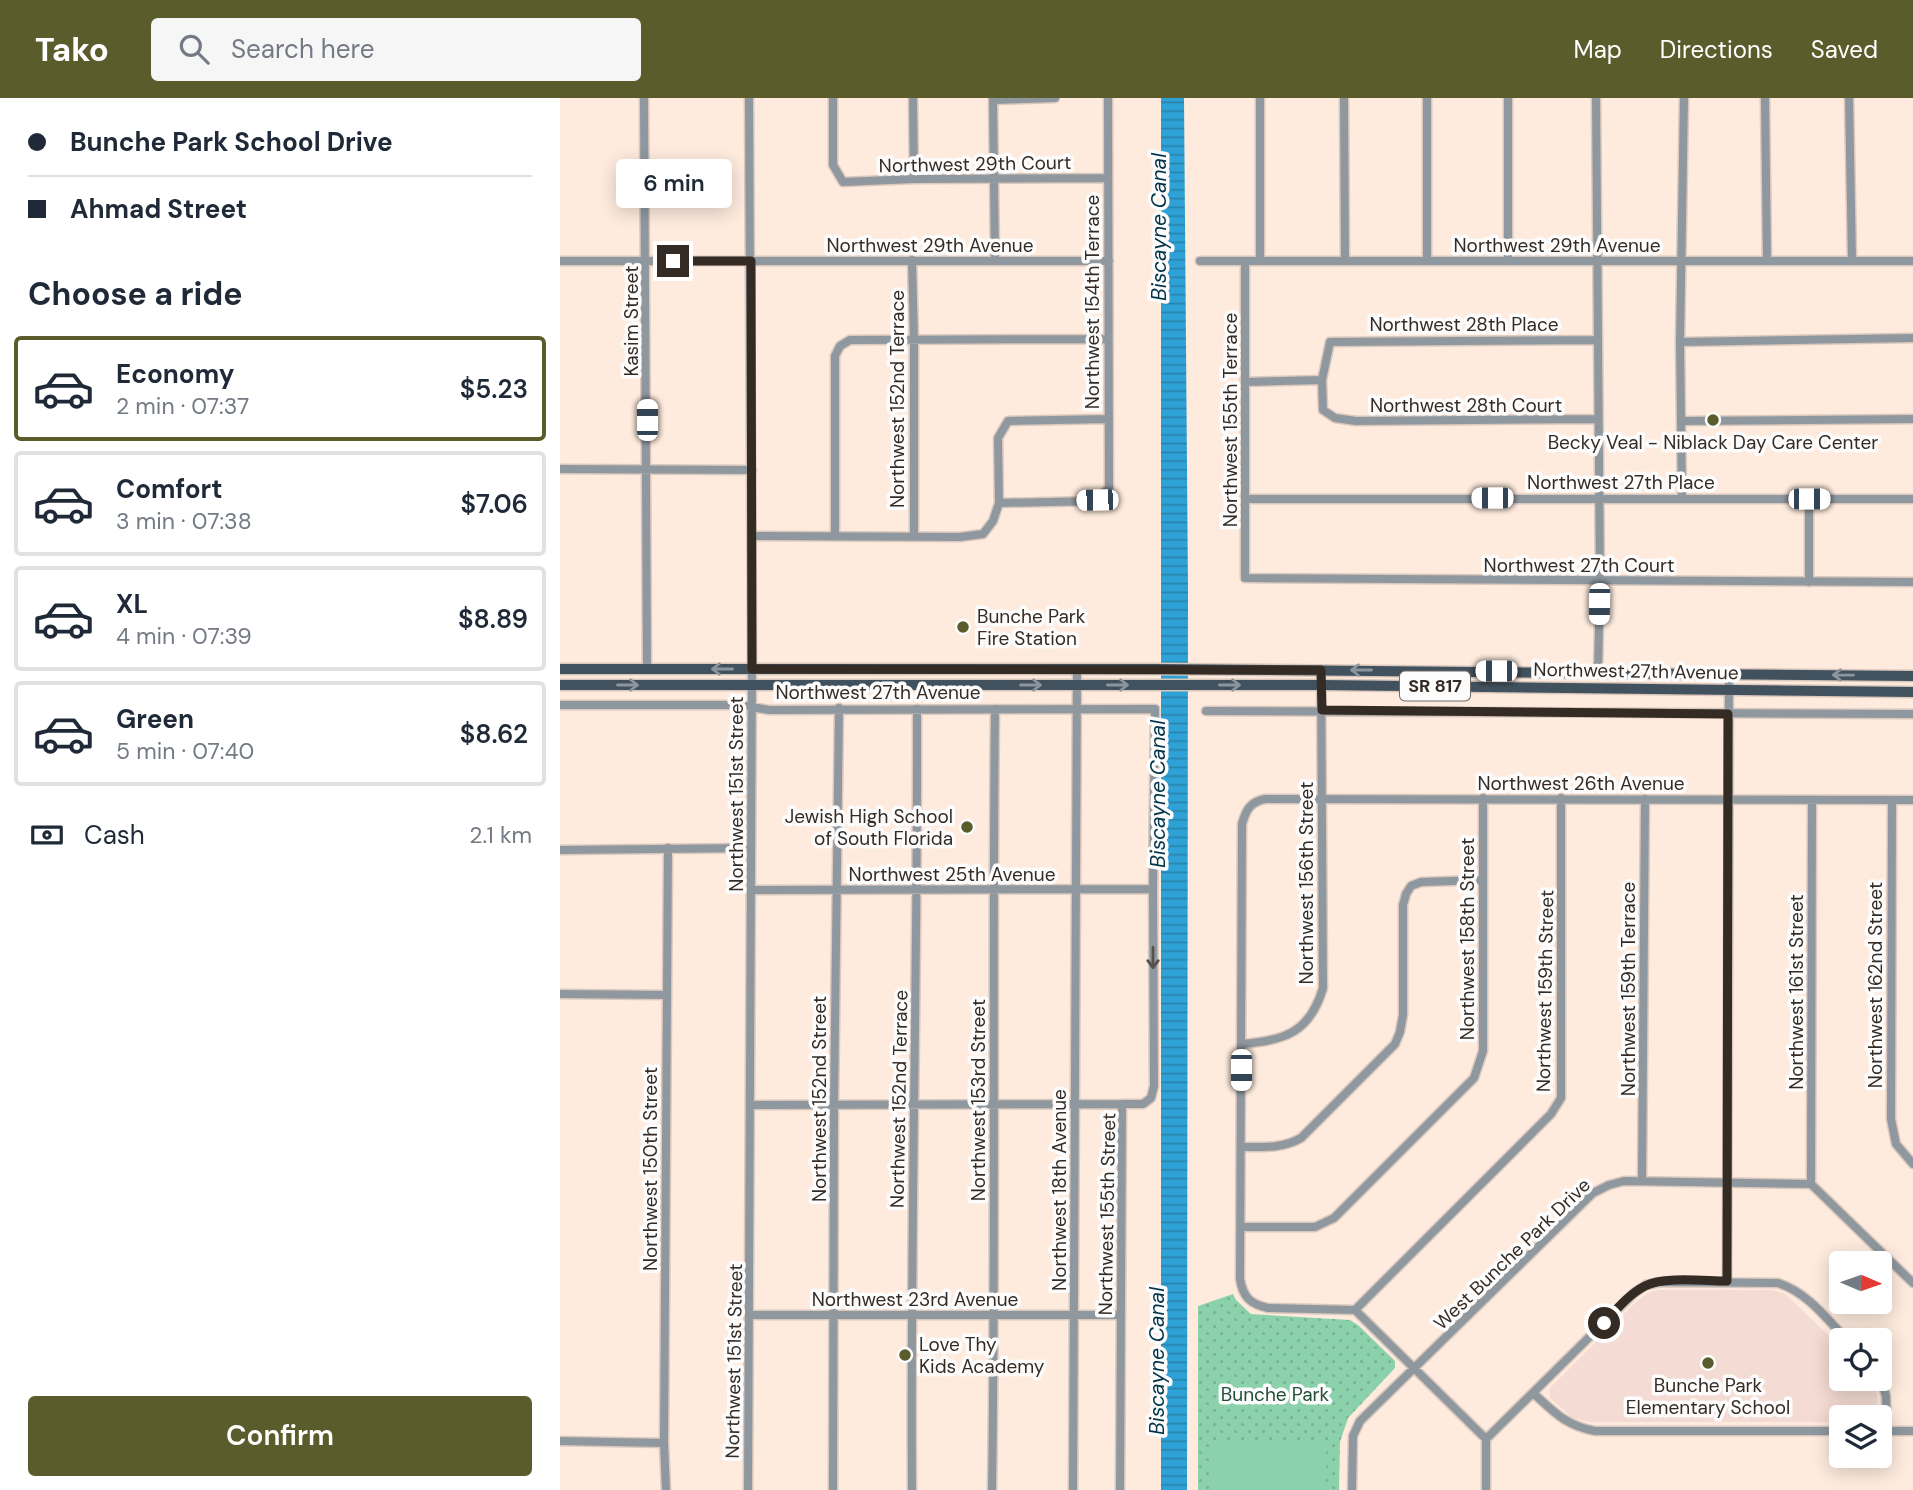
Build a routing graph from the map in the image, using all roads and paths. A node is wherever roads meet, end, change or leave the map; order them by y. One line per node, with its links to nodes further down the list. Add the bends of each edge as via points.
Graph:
1 (644, 98): 22 (street, Kasim Street)
2 (749, 98): 23 (street, Northwest 151st Street)
3 (833, 98): 18 (street, Northwest 29th Court, via 833,165 843,182)
4 (913, 98): 18 (street)
5 (1055, 98): 15 (street)
6 (1108, 98): 17 (street, Northwest 154th Terrace)
7 (1260, 98): 27 (street)
8 (1344, 98): 28 (street)
9 (1427, 98): 29 (street)
10 (1508, 98): 30 (street)
11 (1596, 98): 31 (street)
12 (1684, 98): 32 (street)
13 (1765, 98): 33 (street)
14 (1849, 98): 34 (street)
15 (993, 99): 16 (street)
16 (993, 178): 17 (street, Northwest 29th Court); 18 (street, Northwest 29th Court); 20 (street)
17 (1108, 178): 24 (street, Northwest 154th Terrace)
18 (914, 179)
19 (912, 260): 20 (street, Northwest 29th Avenue); 23 (street, Northwest 29th Avenue); 38 (street, Northwest 152nd Terrace)
20 (995, 260): 24 (street, Northwest 29th Avenue)
21 (560, 261): 22 (street, Northwest 29th Avenue)
22 (647, 261): 23 (street, Northwest 29th Avenue); 48 (street, Kasim Street)
23 (751, 261): 49 (street, Northwest 151st Street)
24 (1109, 261): 37 (street, Northwest 154th Terrace)
25 (1200, 261): 26 (street, Northwest 29th Avenue)
26 (1245, 261): 27 (street, Northwest 29th Avenue); 42 (street, Northwest 155th Terrace)
27 (1260, 261): 28 (street, Northwest 29th Avenue)
28 (1345, 261): 29 (street, Northwest 29th Avenue)
29 (1427, 261): 30 (street, Northwest 29th Avenue)
30 (1508, 261): 31 (street, Northwest 29th Avenue)
31 (1597, 261): 32 (street, Northwest 29th Avenue); 39 (street)
32 (1682, 261): 33 (street, Northwest 29th Avenue); 40 (street)
33 (1767, 261): 34 (street, Northwest 29th Avenue)
34 (1852, 261): 35 (street, Northwest 29th Avenue)
35 (1913, 261)
36 (1913, 338): 40 (street)
37 (1108, 339): 38 (street); 43 (street, Northwest 154th Terrace)
38 (914, 340): 57 (street, via 850,340 835,356); 58 (street, Northwest 152nd Terrace)
39 (1598, 340): 41 (street, Northwest 28th Place, via 1330,342); 44 (street)
40 (1680, 342): 46 (street)
41 (1322, 380): 42 (street); 44 (street, Northwest 28th Court, via 1323,410 1335,418 1356,421)
42 (1245, 382): 52 (street, Northwest 155th Terrace)
43 (1108, 419): 55 (street, Northwest 154th Terrace, via 1109,488 1097,500); 55 (street, via 1008,421 999,438)
44 (1598, 419): 50 (street)
45 (1913, 419): 46 (street)
46 (1681, 421): 51 (street)
47 (560, 469): 48 (street)
48 (647, 469): 49 (street); 63 (street, Kasim Street)
49 (752, 470): 56 (street, Northwest 151st Street)
50 (1598, 497): 51 (street, Northwest 27th Place); 52 (street, Northwest 27th Place); 60 (street)
51 (1682, 498): 53 (street, Northwest 27th Place)
52 (1245, 499): 59 (street, Northwest 155th Terrace)
53 (1809, 499): 54 (street, Northwest 27th Place); 61 (street)
54 (1913, 499)
55 (999, 503): 58 (street, via 983,534)
56 (752, 536): 57 (street); 64 (street, Northwest 151st Street)
57 (835, 536): 58 (street)
58 (914, 537)
59 (1245, 578): 60 (street, Northwest 27th Court)
60 (1600, 581): 61 (street, Northwest 27th Court); 69 (street)
61 (1809, 582): 62 (street, Northwest 27th Court)
62 (1913, 582)
63 (647, 669): 64 (main road, Northwest 27th Avenue / SR 817, one-way to 63); 67 (main road, Northwest 27th Avenue / SR 817)
64 (752, 669): 65 (main road, Northwest 27th Avenue / SR 817); 73 (street, Northwest 151st Street)
65 (946, 669): 66 (main road, Northwest 27th Avenue / SR 817); 74 (main road)
66 (1077, 669): 68 (main road, Northwest 27th Avenue / SR 817); 75 (street, Northwest 18th Avenue)
67 (560, 670)
68 (1321, 670): 69 (main road, Northwest 27th Avenue / SR 817, one-way to 68); 76 (street, Northwest 156th Street)
69 (1598, 672): 70 (main road, Northwest 27th Avenue / SR 817); 77 (main road, via 1590,681 1524,681)
70 (1729, 673): 71 (main road, Northwest 27th Avenue / SR 817, one-way to 70); 78 (street)
71 (1912, 676): 79 (main road)
72 (560, 685): 73 (main road, Northwest 27th Avenue / SR 817, one-way to 73)
73 (752, 685): 74 (main road, Northwest 27th Avenue / SR 817); 81 (street, Northwest 151st Street)
74 (946, 685): 75 (main road, Northwest 27th Avenue / SR 817, one-way to 75)
75 (1076, 685): 76 (main road, Northwest 27th Avenue / SR 817, one-way to 76); 86 (street, Northwest 18th Avenue)
76 (1322, 685): 77 (main road, Northwest 27th Avenue / SR 817); 87 (street, Northwest 156th Street)
77 (1518, 686): 78 (main road, Northwest 27th Avenue / SR 817)
78 (1729, 690): 79 (main road, Northwest 27th Avenue / SR 817); 89 (street)
79 (1912, 692)
80 (560, 705): 81 (street, Northwest 27th Avenue)
81 (752, 706): 82 (street, Northwest 27th Avenue, via 769,710); 100 (street, Northwest 151st Street)
82 (839, 708): 83 (street, Northwest 27th Avenue); 105 (street, Northwest 152nd Street)
83 (917, 709): 84 (street, Northwest 27th Avenue); 106 (street, Northwest 152nd Terrace)
84 (995, 709): 86 (street, Northwest 27th Avenue); 107 (street, Northwest 153rd Street)
85 (1155, 709): 86 (street, Northwest 27th Avenue); 103 (street, Northwest 155th Street)
86 (1076, 710): 108 (street, Northwest 18th Avenue)
87 (1322, 710): 88 (street); 89 (street); 91 (street, Northwest 156th Street)
88 (1206, 711)
89 (1728, 714): 90 (street); 95 (street)
90 (1913, 714)
91 (1322, 798): 92 (street, Northwest 26th Avenue); 111 (street, Northwest 156th Street, via 1323,988 1317,1007 1286,1036); 111 (street, Northwest 26th Avenue, via 1265,799 1251,805 1242,824)
92 (1483, 798): 93 (street, Northwest 26th Avenue); 102 (street, Northwest 158th Street)
93 (1562, 798): 94 (street, Northwest 26th Avenue); 126 (street, Northwest 159th Street, via 1562,1098)
94 (1645, 799): 95 (street, Northwest 26th Avenue); 120 (street, Northwest 159th Terrace)
95 (1728, 799): 96 (street, Northwest 26th Avenue); 121 (street)
96 (1812, 800): 97 (street, Northwest 26th Avenue); 122 (street, Northwest 161st Street)
97 (1892, 800): 98 (street, Northwest 26th Avenue); 119 (street, Northwest 162nd Street, via 1891,1119 1896,1144)
98 (1913, 800)
99 (668, 848): 100 (street); 101 (street); 110 (street, Northwest 150th Street)
100 (751, 848): 104 (street, Northwest 151st Street)
101 (560, 850)
102 (1483, 880): 118 (street, via 1434,880 1411,886 1403,905 1404,1015 1395,1044 1300,1138 1277,1147); 123 (street, Northwest 158th Street, via 1483,1051 1474,1078 1334,1218 1315,1227)
103 (1153, 889): 108 (street, Northwest 25th Avenue); 115 (street, Northwest 155th Street, one-way to 115, via 1154,1086 1151,1098 1143,1104)
104 (751, 890): 105 (street, Northwest 25th Avenue); 116 (street, Northwest 151st Street)
105 (836, 890): 106 (street, Northwest 25th Avenue); 117 (street, Northwest 152nd Street)
106 (918, 890): 107 (street, Northwest 25th Avenue); 113 (street, Northwest 152nd Terrace)
107 (993, 890): 108 (street, Northwest 25th Avenue); 114 (street, Northwest 153rd Street)
108 (1074, 890): 112 (street, Northwest 18th Avenue)
109 (560, 994): 110 (street)
110 (667, 995): 141 (street, Northwest 150th Street)
111 (1241, 1044): 118 (street)
112 (1075, 1103): 114 (street); 115 (street); 131 (street, Northwest 18th Avenue)
113 (915, 1104): 114 (street); 117 (street); 129 (street, Northwest 152nd Terrace)
114 (994, 1104): 130 (street, Northwest 153rd Street)
115 (1122, 1104): 132 (street, Northwest 155th Street)
116 (752, 1105): 117 (street); 127 (street, Northwest 151st Street)
117 (834, 1105): 128 (street, Northwest 152nd Street)
118 (1241, 1147): 123 (street)
119 (1913, 1164)
120 (1642, 1180): 121 (street, West Bunche Park Drive); 134 (street, West Bunche Park Drive, via 1609,1185 1593,1193)
121 (1727, 1181): 122 (street, West Bunche Park Drive); 124 (street)
122 (1811, 1184): 125 (street)
123 (1241, 1227): 126 (street, via 1240,1279 1248,1300 1268,1308)
124 (1727, 1281): 133 (street, via 1790,1286); 135 (street, via 1646,1285)
125 (1913, 1283)
126 (1355, 1310): 134 (street)
127 (750, 1315): 128 (street, Northwest 23rd Avenue); 143 (street, Northwest 151st Street)
128 (834, 1315): 129 (street, Northwest 23rd Avenue); 144 (street, Northwest 152nd Street)
129 (911, 1315): 130 (street, Northwest 23rd Avenue); 145 (street, Northwest 152nd Terrace)
130 (995, 1315): 131 (street, Northwest 23rd Avenue); 146 (street, Northwest 153rd Street)
131 (1074, 1315): 132 (street, Northwest 23rd Avenue); 147 (street, Northwest 18th Avenue)
132 (1121, 1315): 148 (street, Northwest 155th Street)
133 (1835, 1328)
134 (1416, 1369): 139 (street); 149 (street, West Bunche Park Drive, via 1360,1421 1353,1436)
135 (1533, 1393): 136 (street, via 1565,1422 1595,1431); 139 (street)
136 (1829, 1431)
137 (1892, 1431): 138 (street)
138 (1913, 1431)
139 (1486, 1439): 150 (street)
140 (560, 1441): 141 (street)
141 (664, 1443): 142 (street, Northwest 150th Street)
142 (666, 1490)
143 (748, 1490)
144 (833, 1490)
145 (912, 1490)
146 (992, 1490)
147 (1073, 1490)
148 (1120, 1490)
149 (1352, 1490)
150 (1486, 1490)

